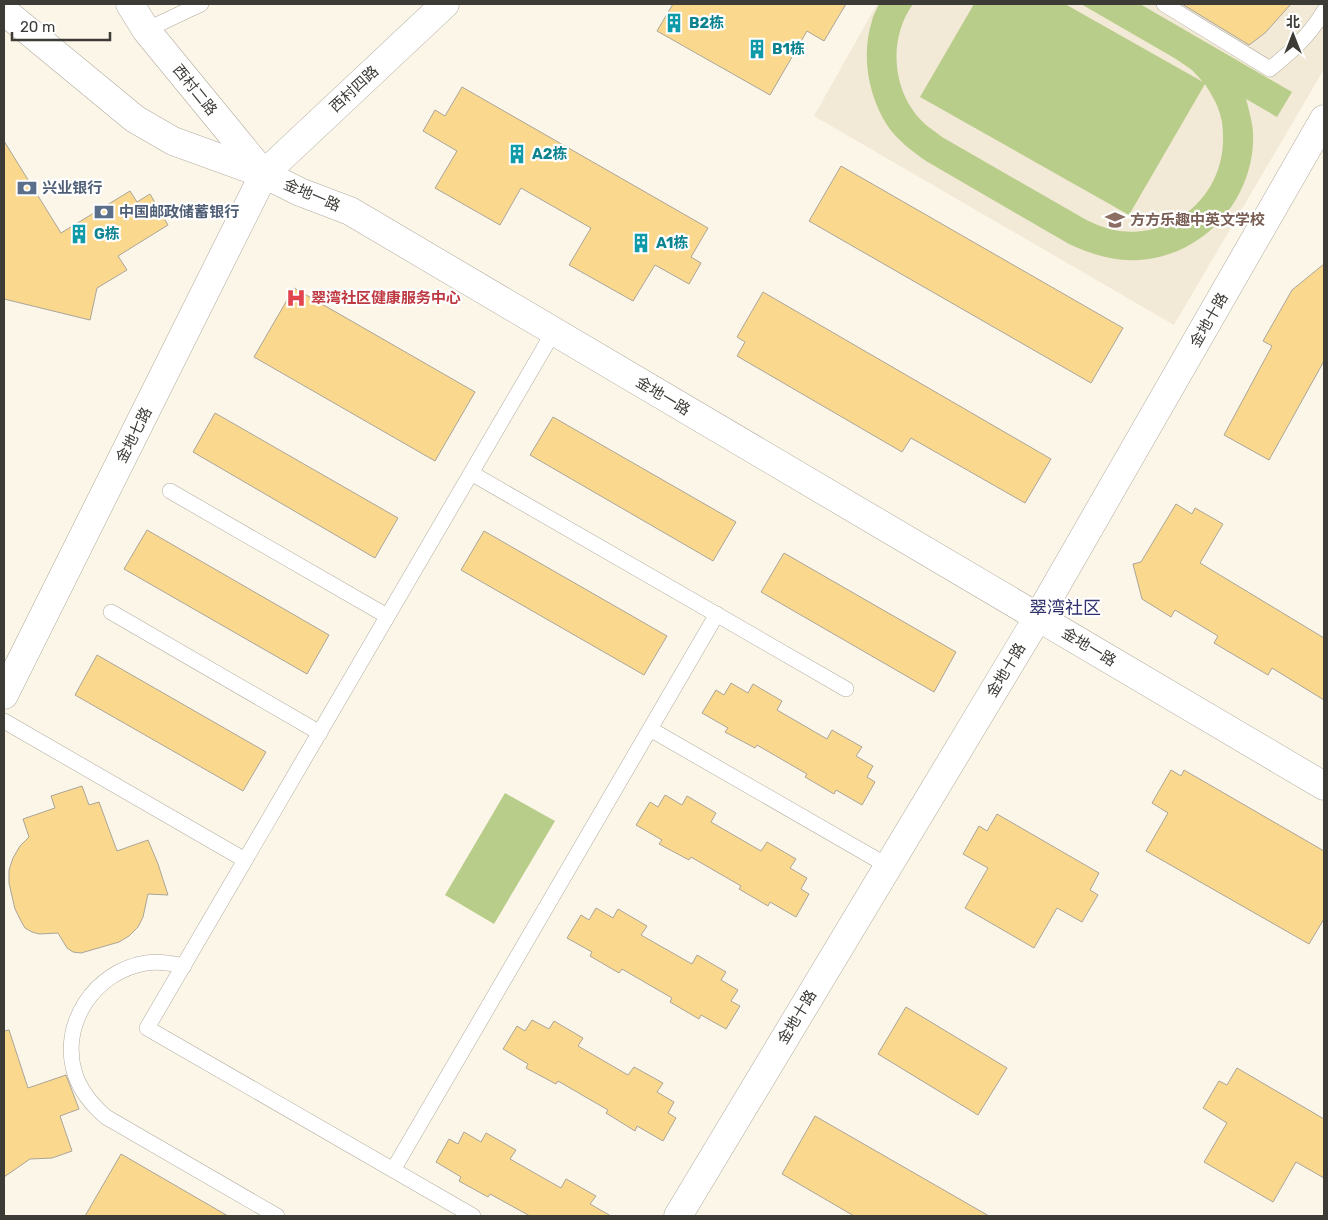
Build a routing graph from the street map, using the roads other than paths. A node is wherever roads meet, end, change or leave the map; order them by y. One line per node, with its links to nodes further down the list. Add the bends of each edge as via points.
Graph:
1 (130, 4): 7 (street, 西村二路)
2 (201, 4): 7 (lane)
3 (445, 4): 9 (street, 西村四路)
4 (1164, 4): 6 (lane, via 1270,69 1294,49)
5 (4, 11): 9 (street, 金地一路, via 135,119 173,141)
6 (1324, 11)
7 (146, 30): 9 (street, 西村二路)
8 (1324, 118): 16 (street, 金地十路)
9 (264, 174): 10 (street, 金地一路, via 350,211); 18 (street, 金地七路)
10 (554, 331): 11 (lane); 16 (street, 金地一路)
11 (471, 473): 14 (lane); 15 (lane)
12 (170, 491): 15 (lane)
13 (111, 612): 21 (lane)
14 (717, 614): 17 (lane); 20 (lane)
15 (387, 616): 21 (lane)
16 (1038, 617): 22 (street, 金地一路); 24 (street, 金地十路)
17 (846, 689)
18 (4, 695)
19 (4, 721): 23 (lane)
20 (650, 729): 24 (lane); 26 (lane)
21 (320, 733): 23 (lane)
22 (1324, 786)
23 (245, 860): 25 (lane)
24 (888, 866): 29 (street, 金地十路)
25 (184, 966): 26 (lane, via 147,1028); 27 (lane, via 146,963 111,976 96,988 76,1019 72,1038 75,1074 92,1105 106,1117)
26 (393, 1170): 28 (lane)
27 (277, 1216)
28 (473, 1216)
29 (678, 1216)

